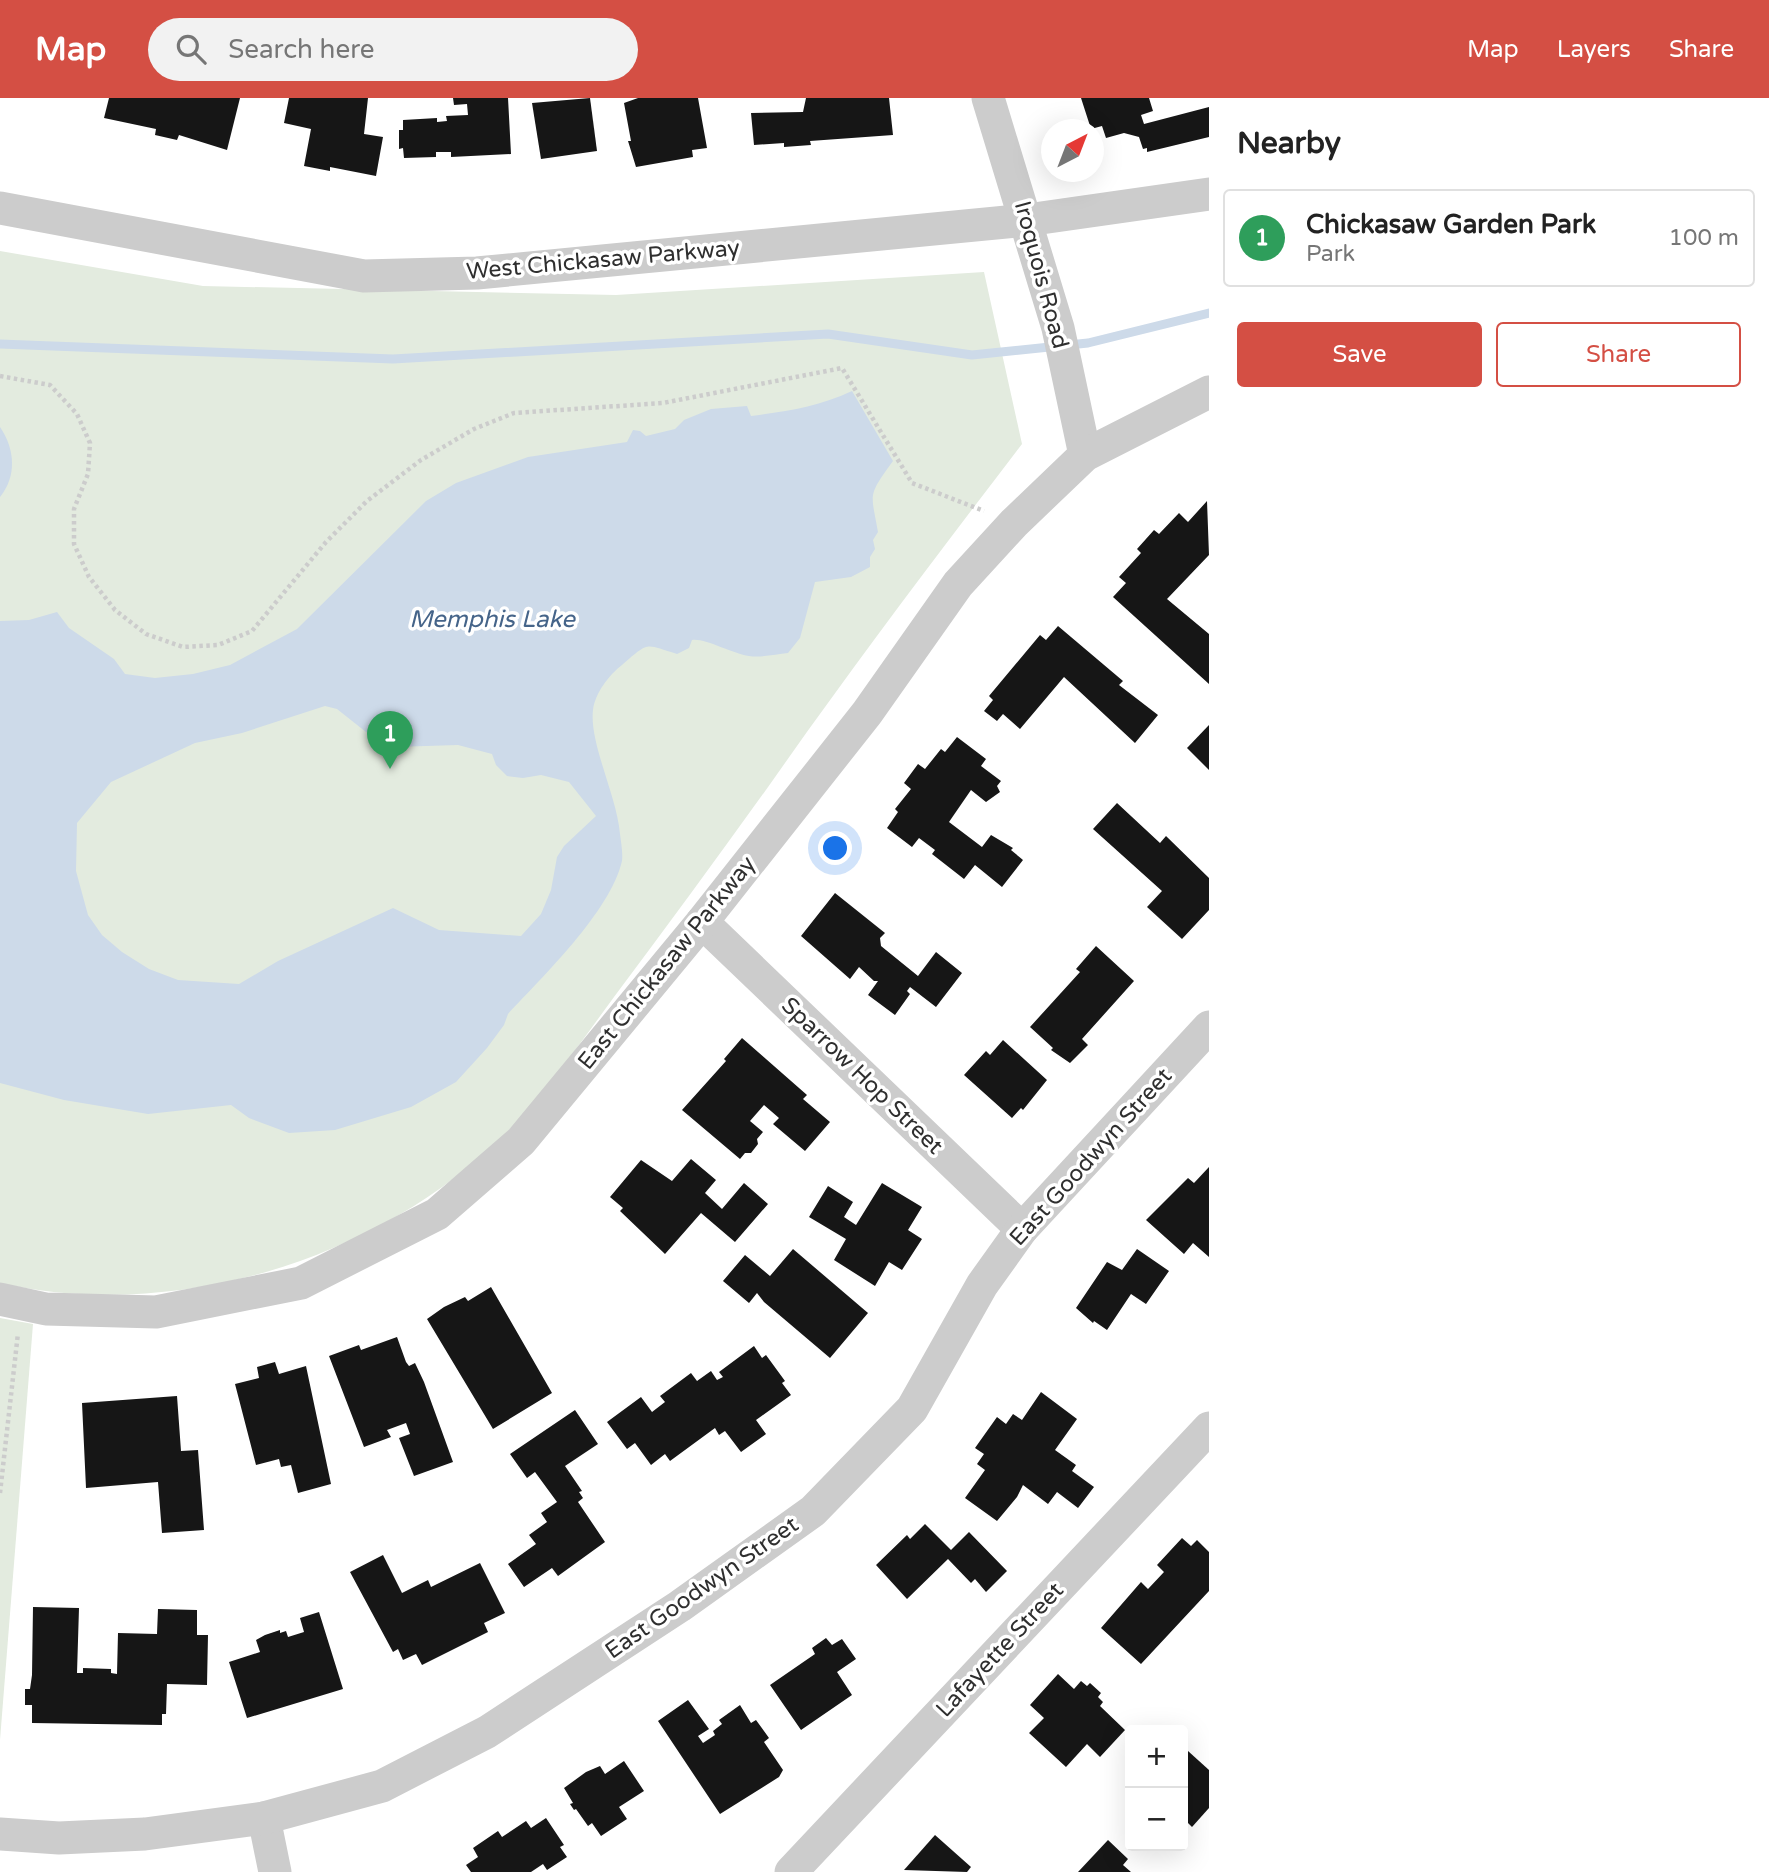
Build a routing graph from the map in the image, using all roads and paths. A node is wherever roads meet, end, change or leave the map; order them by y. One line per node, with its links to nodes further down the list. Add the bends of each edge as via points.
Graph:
1 (988, 98): 4 (street, Iroquois Road)
2 (1209, 194): 4 (street, West Chickasaw Parkway)
3 (0, 208): 4 (street, West Chickasaw Parkway, via 364,276 477,273)
4 (1027, 220): 7 (street, Iroquois Road, via 1058,328)
5 (0, 376): 8 (path, via 50,385 77,414 90,443 88,474 74,509 74,544 84,566 115,610 146,634 184,647 218,645 252,631 326,542 367,501 421,460 474,429 514,413 663,403 842,368 912,483)
6 (1209, 392): 7 (street, East Chickasaw Parkway)
7 (1085, 455): 8 (street, East Chickasaw Parkway)
8 (1014, 523): 9 (street, East Chickasaw Parkway, via 958,584 867,713)
9 (702, 922): 11 (street, Sparrow Hop Street); 12 (street, East Chickasaw Parkway, via 521,1141 437,1214 301,1283 156,1312 46,1309)
10 (1209, 1027): 11 (street, East Goodwyn Street)
11 (1022, 1229): 15 (street, East Goodwyn Street, via 982,1285 912,1409 813,1511 680,1606 487,1732 382,1786)
12 (11, 1302): 14 (path)
13 (1204, 1445): 18 (street, Lafayette Street)
14 (0, 1493)
15 (264, 1818): 16 (street, East Goodwyn Street, via 145,1834 60,1838); 17 (street)
16 (0, 1834)
17 (275, 1872)
18 (791, 1872)

